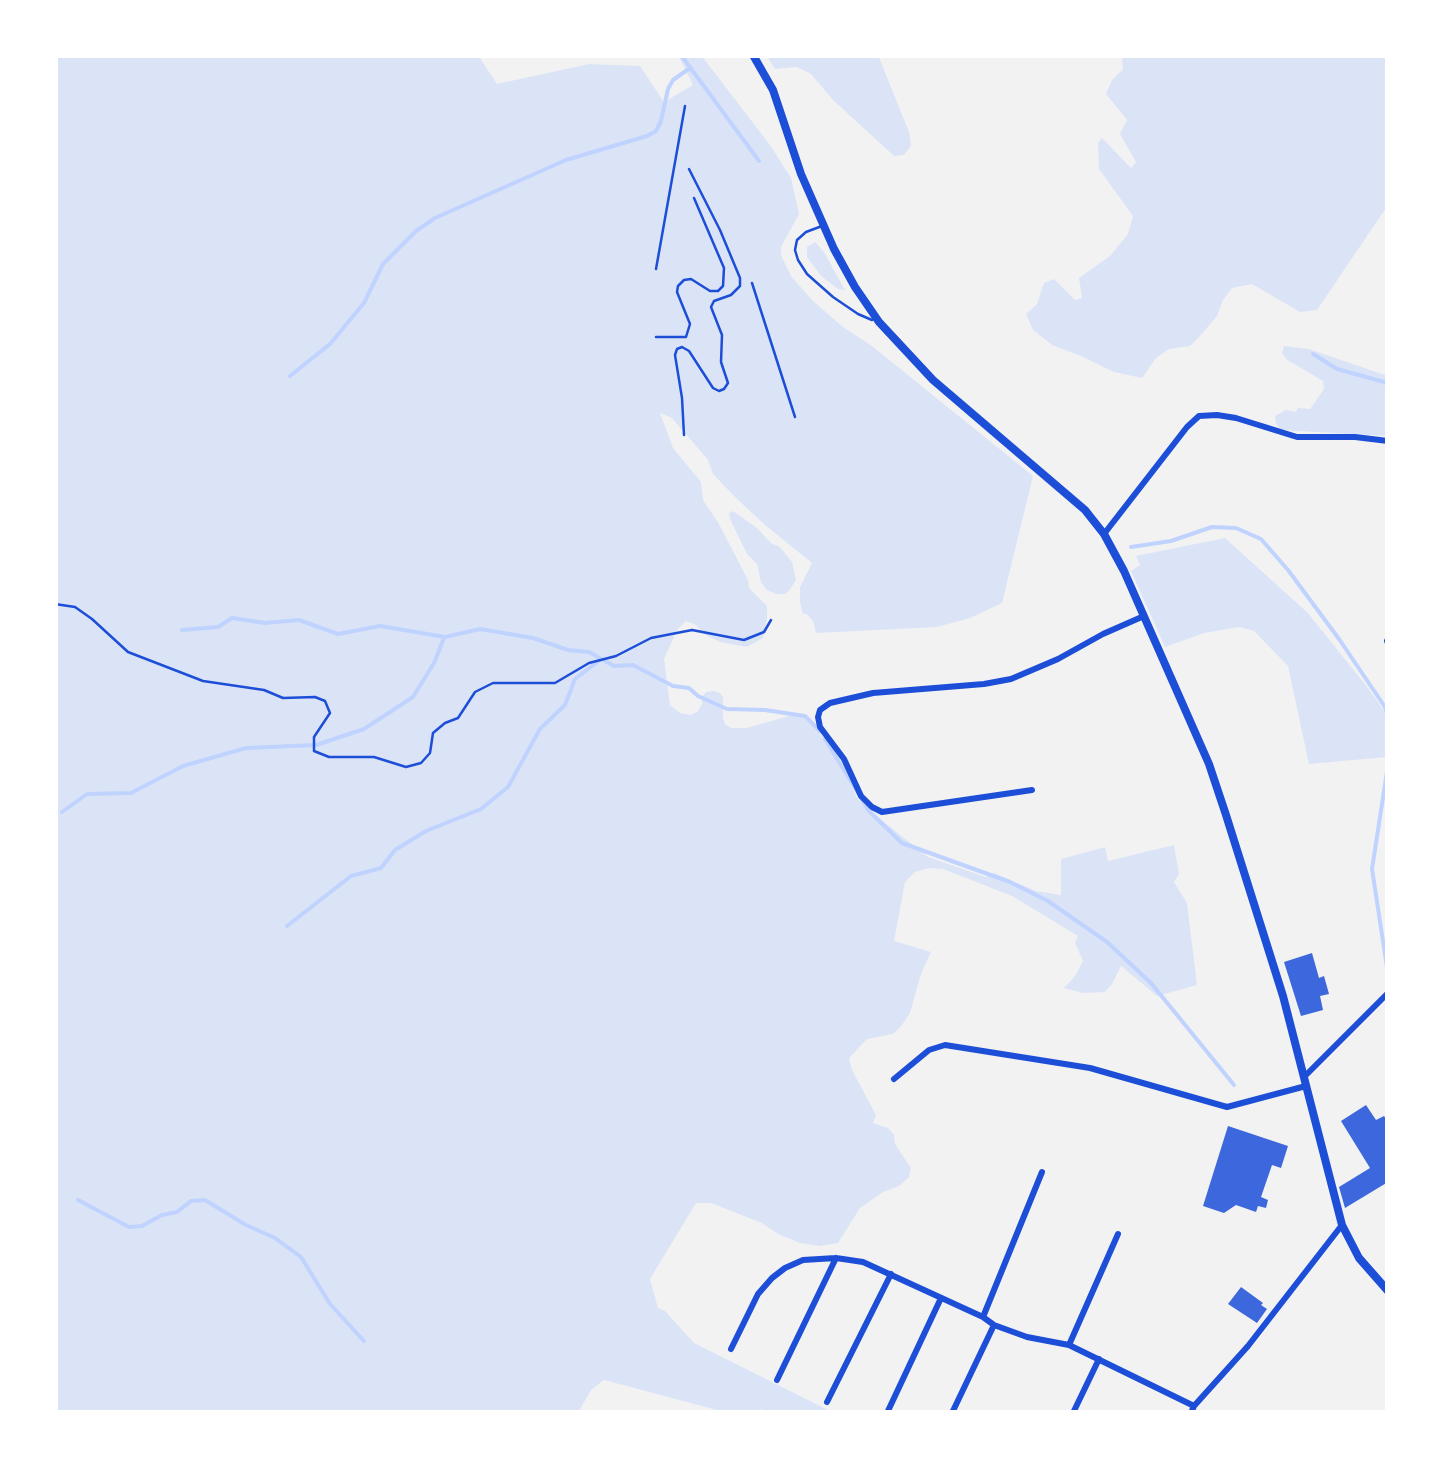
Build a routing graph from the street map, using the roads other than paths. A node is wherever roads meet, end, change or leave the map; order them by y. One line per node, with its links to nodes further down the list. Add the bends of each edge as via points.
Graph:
1 (753, 55): 2 (street)
2 (824, 226): 3 (street); 3 (lane, via 797,240 798,260 833,298)
3 (880, 322): 5 (street, via 933,380)
4 (1388, 441): 5 (street, via 1297,437 1236,418 1199,416)
5 (1104, 534): 6 (street)
6 (1144, 616): 7 (street, via 1011,679 873,692 820,710 820,727 862,796 882,812); 10 (street, via 1215,781)
7 (1032, 790)
8 (1388, 993): 10 (street)
9 (894, 1079): 10 (street, via 928,1050 944,1046 1090,1068 1227,1108)
10 (1305, 1081): 12 (street)
11 (1042, 1172): 18 (street)
12 (1342, 1225): 16 (street); 25 (street)
13 (1118, 1234): 20 (street)
14 (836, 1258): 15 (street); 21 (street, via 803,1260 772,1278); 23 (street)
15 (892, 1274): 17 (street); 24 (street)
16 (1388, 1291)
17 (941, 1298): 18 (street); 26 (street)
18 (983, 1317): 19 (street)
19 (994, 1325): 20 (street); 27 (street)
20 (1069, 1346): 22 (street)
21 (732, 1349)
22 (1099, 1359): 25 (street); 28 (street)
23 (777, 1380)
24 (826, 1402)
25 (1193, 1410)
26 (887, 1413)
27 (952, 1413)
28 (1073, 1413)

